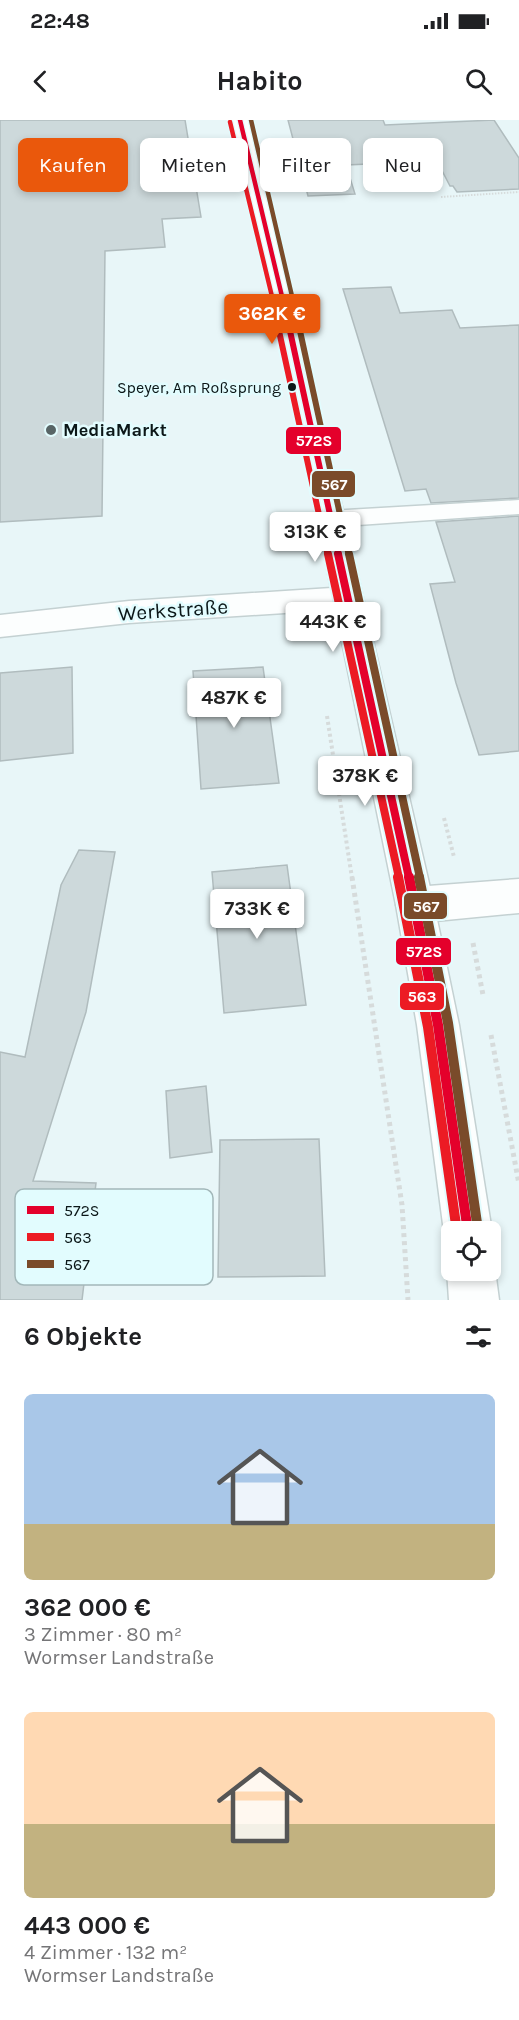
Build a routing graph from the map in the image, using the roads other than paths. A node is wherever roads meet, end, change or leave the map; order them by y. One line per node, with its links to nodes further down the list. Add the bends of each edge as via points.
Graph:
1 (240, 120): 3 (main road)
2 (519, 507): 3 (lane)
3 (329, 519): 4 (main road)
4 (347, 598): 5 (main road, Werkstraße, via 129,612); 7 (main road)
5 (0, 626)
6 (519, 896): 7 (main road)
7 (415, 904): 8 (main road, via 438,1026)
8 (466, 1221)
9 (472, 1281): 10 (main road)
10 (474, 1300)

